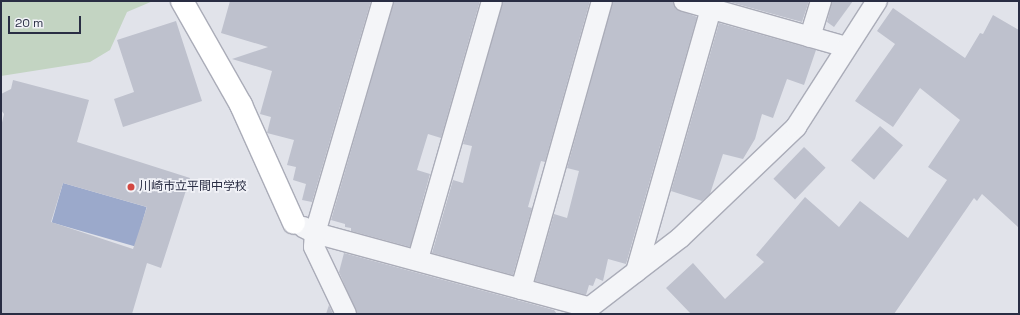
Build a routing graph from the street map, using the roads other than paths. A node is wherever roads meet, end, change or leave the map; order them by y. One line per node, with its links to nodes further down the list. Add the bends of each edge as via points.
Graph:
1 (182, 1): 11 (street, via 240,105)
2 (383, 1): 12 (street)
3 (492, 1): 13 (street)
4 (602, 1): 15 (street)
5 (684, 1): 8 (street)
6 (821, 1): 9 (street)
7 (877, 1): 10 (street)
8 (712, 5): 9 (street); 14 (street)
9 (810, 37): 10 (street)
10 (847, 48): 14 (street, via 796,126 680,238)
11 (294, 223): 12 (street)
12 (315, 232): 13 (street); 17 (street, via 314,247)
13 (418, 260): 15 (street)
14 (636, 272): 16 (street)
15 (521, 289): 16 (street)
16 (585, 311)
17 (346, 314)

